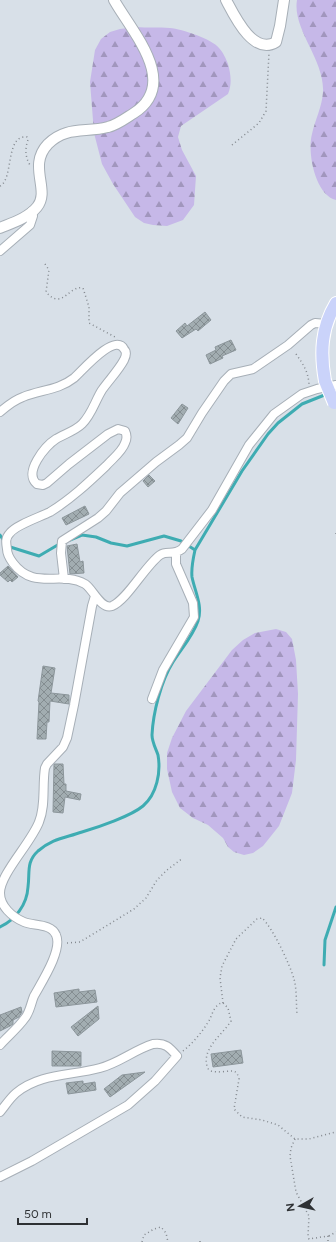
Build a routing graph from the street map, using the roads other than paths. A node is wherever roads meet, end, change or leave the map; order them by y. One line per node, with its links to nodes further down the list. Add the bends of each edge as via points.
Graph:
1 (114, 0): 4 (street, via 149,58 154,82 151,96 139,110 109,127 65,133 53,139 40,155 38,167 41,199)
2 (226, 0): 3 (street, via 246,32 263,45 276,42)
3 (284, 0)
4 (32, 211): 5 (street); 6 (street, via 30,225)
5 (0, 228)
6 (0, 251)
7 (336, 302): 8 (main road)
8 (326, 324): 9 (main road, via 322,351); 13 (street, via 311,325 253,369 231,374 187,438 120,493 98,518 62,544)
9 (331, 383): 10 (main road, bridge); 12 (street, via 302,394 274,414 263,426 212,510)
10 (335, 404)
11 (0, 412): 13 (street, via 22,398 64,384 111,346 120,345 126,350 126,356 90,414 81,425 50,445 33,469 33,479 37,484 44,485 68,464 118,429 125,431 127,438 123,447 73,496 48,513 11,531 6,539 7,553 23,573 39,580)
12 (179, 551): 14 (street, via 160,555 112,606 106,606); 15 (street, via 176,564 193,603 194,617 163,670)
13 (64, 579): 14 (street, via 84,584)
14 (95, 596): 16 (street, via 67,738 63,747 45,768 43,808 36,831 3,880 1,887 3,906 24,922 44,926 54,932 58,943 29,1012)
15 (152, 699)
16 (0, 1045)
17 (0, 1112): 18 (street, via 14,1094 27,1084 109,1065 153,1044 169,1046 178,1056 128,1105)
18 (0, 1177)

